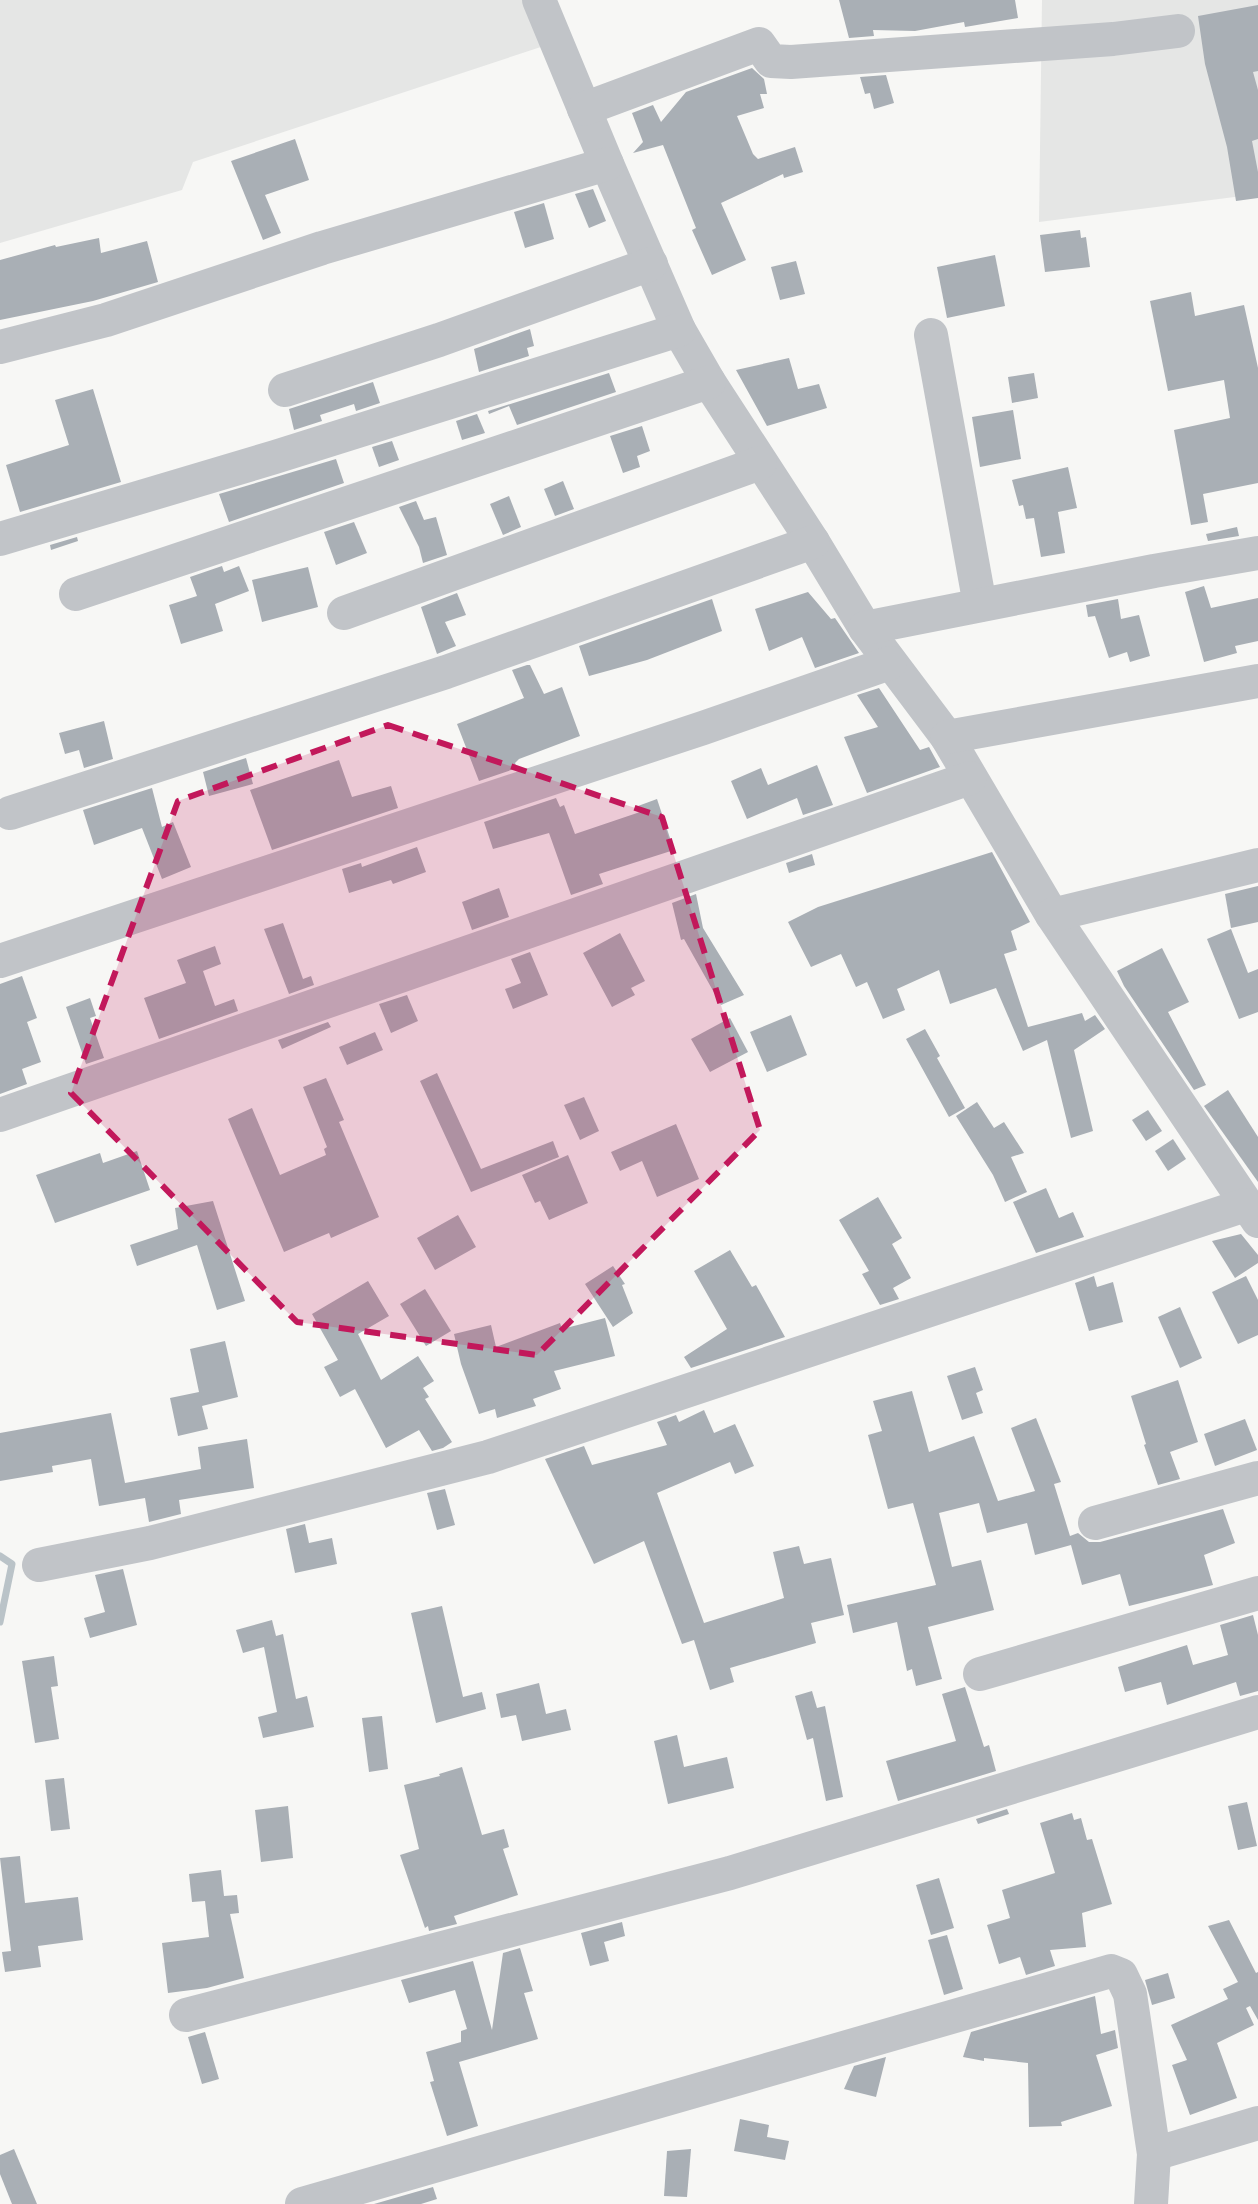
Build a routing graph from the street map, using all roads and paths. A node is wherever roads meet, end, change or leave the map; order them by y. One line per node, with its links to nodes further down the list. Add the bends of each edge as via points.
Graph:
1 (539, 0): 3 (street)
2 (1178, 31): 3 (street, via 791,62 771,61 759,44)
3 (584, 109): 4 (street)
4 (607, 164): 5 (street); 8 (street, via 322,248 106,320)
5 (651, 264): 6 (street); 10 (street)
6 (679, 330): 9 (street); 12 (street)
7 (931, 335): 16 (street)
8 (0, 347)
9 (709, 382): 11 (street); 15 (street)
10 (285, 390)
11 (760, 463): 13 (street); 17 (street)
12 (0, 539)
13 (813, 542): 18 (street); 23 (street, via 446,672)
14 (1258, 553): 16 (street)
15 (76, 594)
16 (980, 605): 18 (street)
17 (344, 613)
18 (865, 628): 19 (street)
19 (890, 663): 21 (street); 26 (street)
20 (1258, 681): 21 (street)
21 (947, 737): 22 (street)
22 (970, 778): 25 (street); 27 (street)
23 (10, 813)
24 (1258, 865): 25 (street)
25 (1052, 915): 28 (street)
26 (0, 961)
27 (0, 1115)
28 (1252, 1213): 31 (street, via 488,1457 150,1543)
29 (1258, 1478): 30 (street)
30 (1095, 1523)
31 (39, 1565)
32 (1258, 1593): 33 (street)
33 (980, 1674)
34 (1258, 1712): 35 (street, via 730,1873)
35 (186, 2015)
36 (1258, 2123): 37 (street)
37 (1154, 2154): 38 (street, via 1130,1994 1121,1975 1111,1971); 39 (street)
38 (302, 2204)
39 (1151, 2204)

